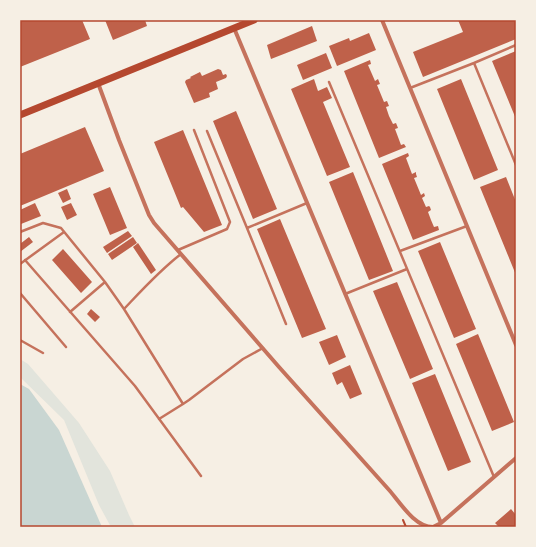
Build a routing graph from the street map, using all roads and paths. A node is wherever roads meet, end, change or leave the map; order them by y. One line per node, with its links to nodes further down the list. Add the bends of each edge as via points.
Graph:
1 (254, 20): 3 (main road)
2 (382, 20): 8 (street)
3 (234, 28): 7 (main road); 13 (street)
4 (516, 45): 5 (lane)
5 (474, 63): 8 (lane); 12 (lane)
6 (329, 82): 18 (lane)
7 (98, 83): 9 (main road); 19 (street, via 149,215)
8 (410, 88): 14 (street)
9 (20, 115)
10 (194, 130): 19 (lane, via 230,222 227,229)
11 (207, 131): 15 (lane)
12 (516, 165)
13 (307, 203): 15 (lane); 25 (street)
14 (467, 226): 18 (lane); 30 (street)
15 (247, 228): 28 (lane)
16 (20, 232): 17 (lane, via 42,223 61,228)
17 (64, 232): 20 (lane); 23 (lane)
18 (400, 251): 22 (lane)
19 (180, 252): 26 (lane); 32 (street)
20 (26, 260): 21 (lane); 27 (lane)
21 (20, 264)
22 (407, 270): 25 (lane); 38 (lane)
23 (105, 282): 26 (lane); 27 (lane)
24 (20, 293): 31 (lane)
25 (345, 294): 39 (street)
26 (124, 309): 34 (lane)
27 (70, 312): 35 (lane, via 135,386)
28 (286, 324)
29 (20, 340): 33 (lane)
30 (516, 345)
31 (66, 347)
32 (263, 348): 34 (lane, via 243,359); 40 (street, via 405,510 419,523)
33 (43, 353)
34 (183, 404): 35 (lane)
35 (159, 419): 37 (lane)
36 (516, 458): 38 (street)
37 (201, 476)
38 (494, 477): 39 (street)
39 (441, 523): 40 (street)
40 (433, 527)

